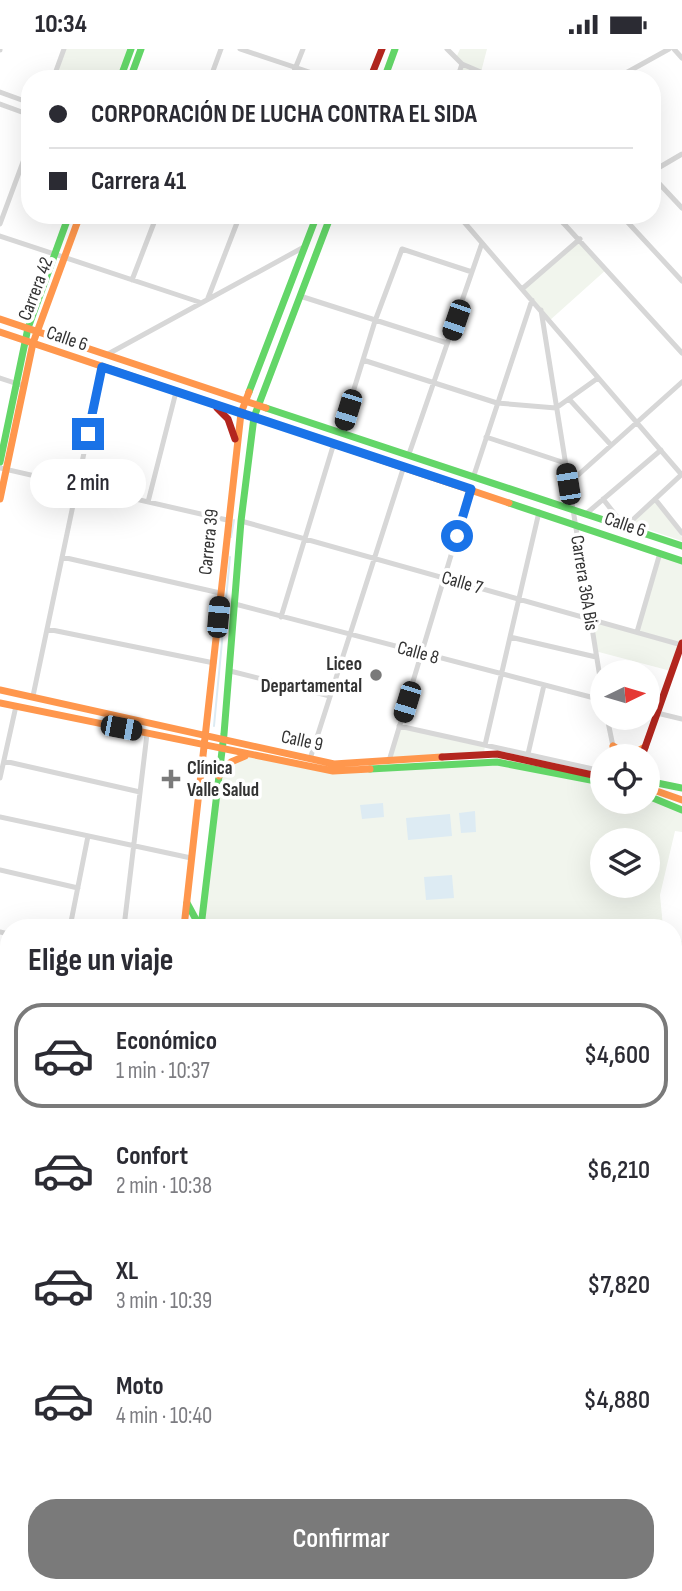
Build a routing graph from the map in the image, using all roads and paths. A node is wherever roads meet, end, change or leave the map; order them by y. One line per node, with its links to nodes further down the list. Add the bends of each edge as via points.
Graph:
1 (64, 49): 14 (street)
2 (131, 49): 15 (main road)
3 (141, 49): 16 (main road)
4 (221, 49): 17 (street)
5 (240, 49): 13 (street)
6 (303, 49): 13 (street)
7 (382, 49): 20 (main road)
8 (395, 49): 21 (main road)
9 (447, 49): 12 (street)
10 (671, 49): 11 (street); 24 (street)
11 (682, 58)
12 (462, 64): 22 (street); 23 (street)
13 (296, 67): 18 (street); 19 (street)
14 (56, 70)
15 (123, 70)
16 (133, 70)
17 (213, 70)
18 (295, 70)
19 (304, 70)
20 (374, 70)
21 (387, 70)
22 (460, 70)
23 (476, 70)
24 (632, 70)
25 (0, 92): 26 (street)
26 (21, 100)
27 (0, 104): 28 (street)
28 (21, 112)
29 (682, 154): 30 (street)
30 (661, 166)
31 (21, 167): 34 (street)
32 (661, 186): 33 (street)
33 (682, 208)
34 (0, 224)
35 (66, 224): 48 (main road, Carrera 42)
36 (77, 224): 49 (main road, Carrera 42)
37 (154, 224): 51 (street)
38 (237, 224): 55 (street)
39 (314, 224): 47 (main road, Carrera 39)
40 (328, 224): 54 (main road, Carrera 39)
41 (466, 224): 46 (street)
42 (564, 224): 45 (street)
43 (629, 224): 52 (street)
44 (0, 236): 48 (street)
45 (580, 239): 53 (street); 69 (street)
46 (482, 243): 50 (street); 53 (street)
47 (305, 246): 55 (street); 65 (main road, Carrera 39)
48 (55, 254): 49 (street); 61 (main road, Carrera 42)
49 (65, 258): 51 (street); 63 (main road, Carrera 42)
50 (472, 272): 60 (street, via 402,249); 67 (street)
51 (132, 280): 57 (street)
52 (682, 281)
53 (522, 289): 56 (street)
54 (300, 296): 60 (street); 62 (main road, Carrera 39)
55 (208, 298): 57 (street)
56 (532, 300): 58 (street); 83 (street)
57 (199, 302): 70 (street)
58 (541, 310): 75 (street); 85 (street, Carrera 36A Bis)
59 (0, 319): 61 (main road, Calle 6)
60 (375, 321): 67 (street); 71 (street)
61 (28, 328): 63 (main road, Calle 6); 66 (main road, Carrera 42)
62 (286, 330): 65 (main road); 84 (main road, Carrera 39)
63 (37, 331): 66 (main road, Carrera 42); 68 (main road, Calle 6)
64 (0, 332): 66 (main road, Calle 6)
65 (270, 333): 81 (main road, Carrera 39)
66 (28, 342): 73 (main road, Calle 6); 78 (main road, Carrera 42)
67 (447, 343): 77 (street)
68 (86, 347): 70 (main road, Calle 6); 73 (main road)
69 (682, 353)
70 (108, 355): 72 (main road, Calle 6)
71 (363, 359): 77 (street); 89 (street)
72 (137, 364): 73 (main road); 81 (main road, Calle 6)
73 (105, 368): 79 (main road, Calle 6); 107 (street)
74 (0, 378): 78 (street)
75 (598, 378): 80 (street); 88 (street)
76 (682, 382): 88 (street)
77 (434, 383): 83 (street); 96 (street)
78 (20, 385): 98 (main road, Carrera 42); 101 (main road, Carrera 42)
79 (176, 392): 82 (main road, Calle 6); 112 (street)
80 (569, 398): 85 (street); 93 (street)
81 (244, 400): 84 (main road, Calle 6); 86 (main road, Carrera 39)
82 (209, 402): 86 (main road, Calle 6); 94 (main road, via 228,419)
83 (497, 403): 85 (street); 90 (street)
84 (258, 404): 87 (main road, Carrera 39); 89 (main road, Calle 6)
85 (556, 408): 99 (street, Carrera 36A Bis)
86 (241, 413): 87 (main road, Calle 6); 94 (main road, Carrera 39)
87 (254, 417): 92 (main road, Calle 6); 117 (main road, Carrera 39)
88 (637, 422): 93 (street); 95 (street)
89 (341, 431): 91 (main road, Calle 6)
90 (486, 437): 99 (street); 104 (street)
91 (373, 442): 96 (main road, Calle 6); 97 (main road)
92 (334, 443): 97 (main road, Calle 6); 121 (street)
93 (611, 445): 106 (street)
94 (235, 450): 116 (main road, Carrera 39)
95 (660, 450): 103 (street); 110 (street)
96 (409, 454): 102 (main road, Calle 6)
97 (387, 460): 100 (main road, Calle 6)
98 (0, 461)
99 (565, 463): 106 (street, Carrera 36A Bis)
100 (404, 466): 105 (main road, Calle 6); 127 (street)
101 (3, 469): 107 (street); 109 (main road, Carrera 42)
102 (456, 470): 104 (main road, Calle 6); 105 (main road)
103 (682, 474): 111 (street)
104 (474, 475): 113 (main road, Calle 6)
105 (434, 476): 108 (main road, Calle 6)
106 (568, 484): 113 (street, Carrera 36A Bis)
107 (77, 486): 112 (street); 126 (street)
108 (471, 489): 114 (main road, Calle 6); 129 (street)
109 (0, 499)
110 (603, 499): 115 (street); 119 (street)
111 (655, 499): 119 (street); 120 (street)
112 (148, 502): 116 (street)
113 (572, 508): 115 (main road, Calle 6); 118 (street, Carrera 36A Bis)
114 (539, 512): 118 (main road, Calle 6); 131 (street)
115 (587, 513): 119 (main road, Calle 6)
116 (227, 520): 124 (main road, Carrera 39)
117 (241, 521): 121 (street, Calle 7); 122 (main road, Carrera 39)
118 (574, 524): 125 (main road, Calle 6); 134 (street, Carrera 36A Bis)
119 (625, 527): 123 (main road, Calle 6)
120 (682, 533)
121 (305, 539): 127 (street, Calle 7); 133 (street)
122 (240, 540): 124 (main road); 132 (main road, Carrera 39)
123 (682, 546)
124 (224, 550): 130 (main road, Carrera 39)
125 (660, 553): 128 (main road, Calle 6); 136 (street)
126 (62, 557): 130 (street); 135 (street)
127 (374, 558): 129 (street, Calle 7); 137 (street)
128 (682, 561)
129 (444, 578): 131 (street, Calle 7); 140 (street)
130 (220, 593): 143 (main road, Carrera 39)
131 (519, 599): 134 (street, Calle 7); 138 (street)
132 (235, 604): 133 (street, Calle 8); 144 (main road, Carrera 39)
133 (281, 617): 137 (street, Calle 8)
134 (589, 619): 136 (street, Calle 7); 141 (street, Carrera 36A Bis)
135 (47, 629): 143 (street); 148 (street)
136 (637, 632): 139 (street, Calle 7)
137 (349, 635): 140 (street, Calle 8); 149 (street)
138 (510, 637): 141 (street); 145 (street)
139 (682, 644): 152 (main road)
140 (421, 653): 145 (street, Calle 8); 156 (street)
141 (596, 657): 142 (street, Carrera 36A Bis)
142 (597, 660)
143 (214, 663): 158 (main road, Carrera 39)
144 (230, 671): 149 (street); 159 (main road, Carrera 39)
145 (502, 674): 146 (street, Calle 8); 160 (street)
146 (544, 685): 150 (street, Calle 8); 163 (street)
147 (0, 690): 148 (main road, Calle 9)
148 (33, 696): 158 (main road, Calle 9)
149 (330, 696): 166 (street)
150 (590, 697)
151 (0, 703): 153 (main road, Calle 9)
152 (660, 705)
153 (16, 706): 157 (main road, Calle 9); 167 (street)
154 (660, 714): 155 (street)
155 (682, 719)
156 (400, 726): 160 (street); 168 (street)
157 (147, 733): 161 (main road, Calle 9); 177 (street)
158 (205, 736): 159 (main road, Calle 9); 161 (main road, Carrera 39)
159 (223, 740): 162 (main road, Carrera 39); 166 (main road, Calle 9)
160 (485, 745): 163 (street)
161 (204, 746): 162 (main road, Calle 9); 185 (main road, Carrera 39)
162 (222, 751): 164 (main road, Calle 9); 171 (main road, Carrera 39)
163 (528, 754): 170 (street)
164 (249, 755): 169 (main road, Calle 9, via 341,772); 171 (main road, via 231,762)
165 (451, 757): 168 (main road, Calle 9); 169 (main road); 172 (main road, Calle 9, via 510,756)
166 (310, 759): 168 (main road, Calle 9, via 342,765)
167 (4, 761): 173 (street); 177 (street)
168 (389, 761)
169 (458, 763): 174 (main road, Calle 9, via 508,762)
170 (590, 768)
171 (218, 777): 193 (main road, Carrera 39)
172 (590, 777)
173 (0, 778)
174 (590, 778)
175 (660, 784): 176 (main road)
176 (682, 789)
177 (140, 792): 184 (street)
178 (660, 792): 179 (main road)
179 (682, 800)
180 (660, 801): 181 (main road)
181 (682, 810)
182 (0, 817): 183 (street)
183 (88, 836): 184 (street); 187 (street)
184 (134, 846): 185 (street); 190 (street)
185 (191, 858): 188 (main road, Carrera 39)
186 (0, 870): 187 (street)
187 (78, 887): 189 (street)
188 (187, 902): 191 (main road, Carrera 39); 192 (main road)
189 (72, 919)
190 (125, 919)
191 (185, 919)
192 (197, 919)
193 (202, 919)

